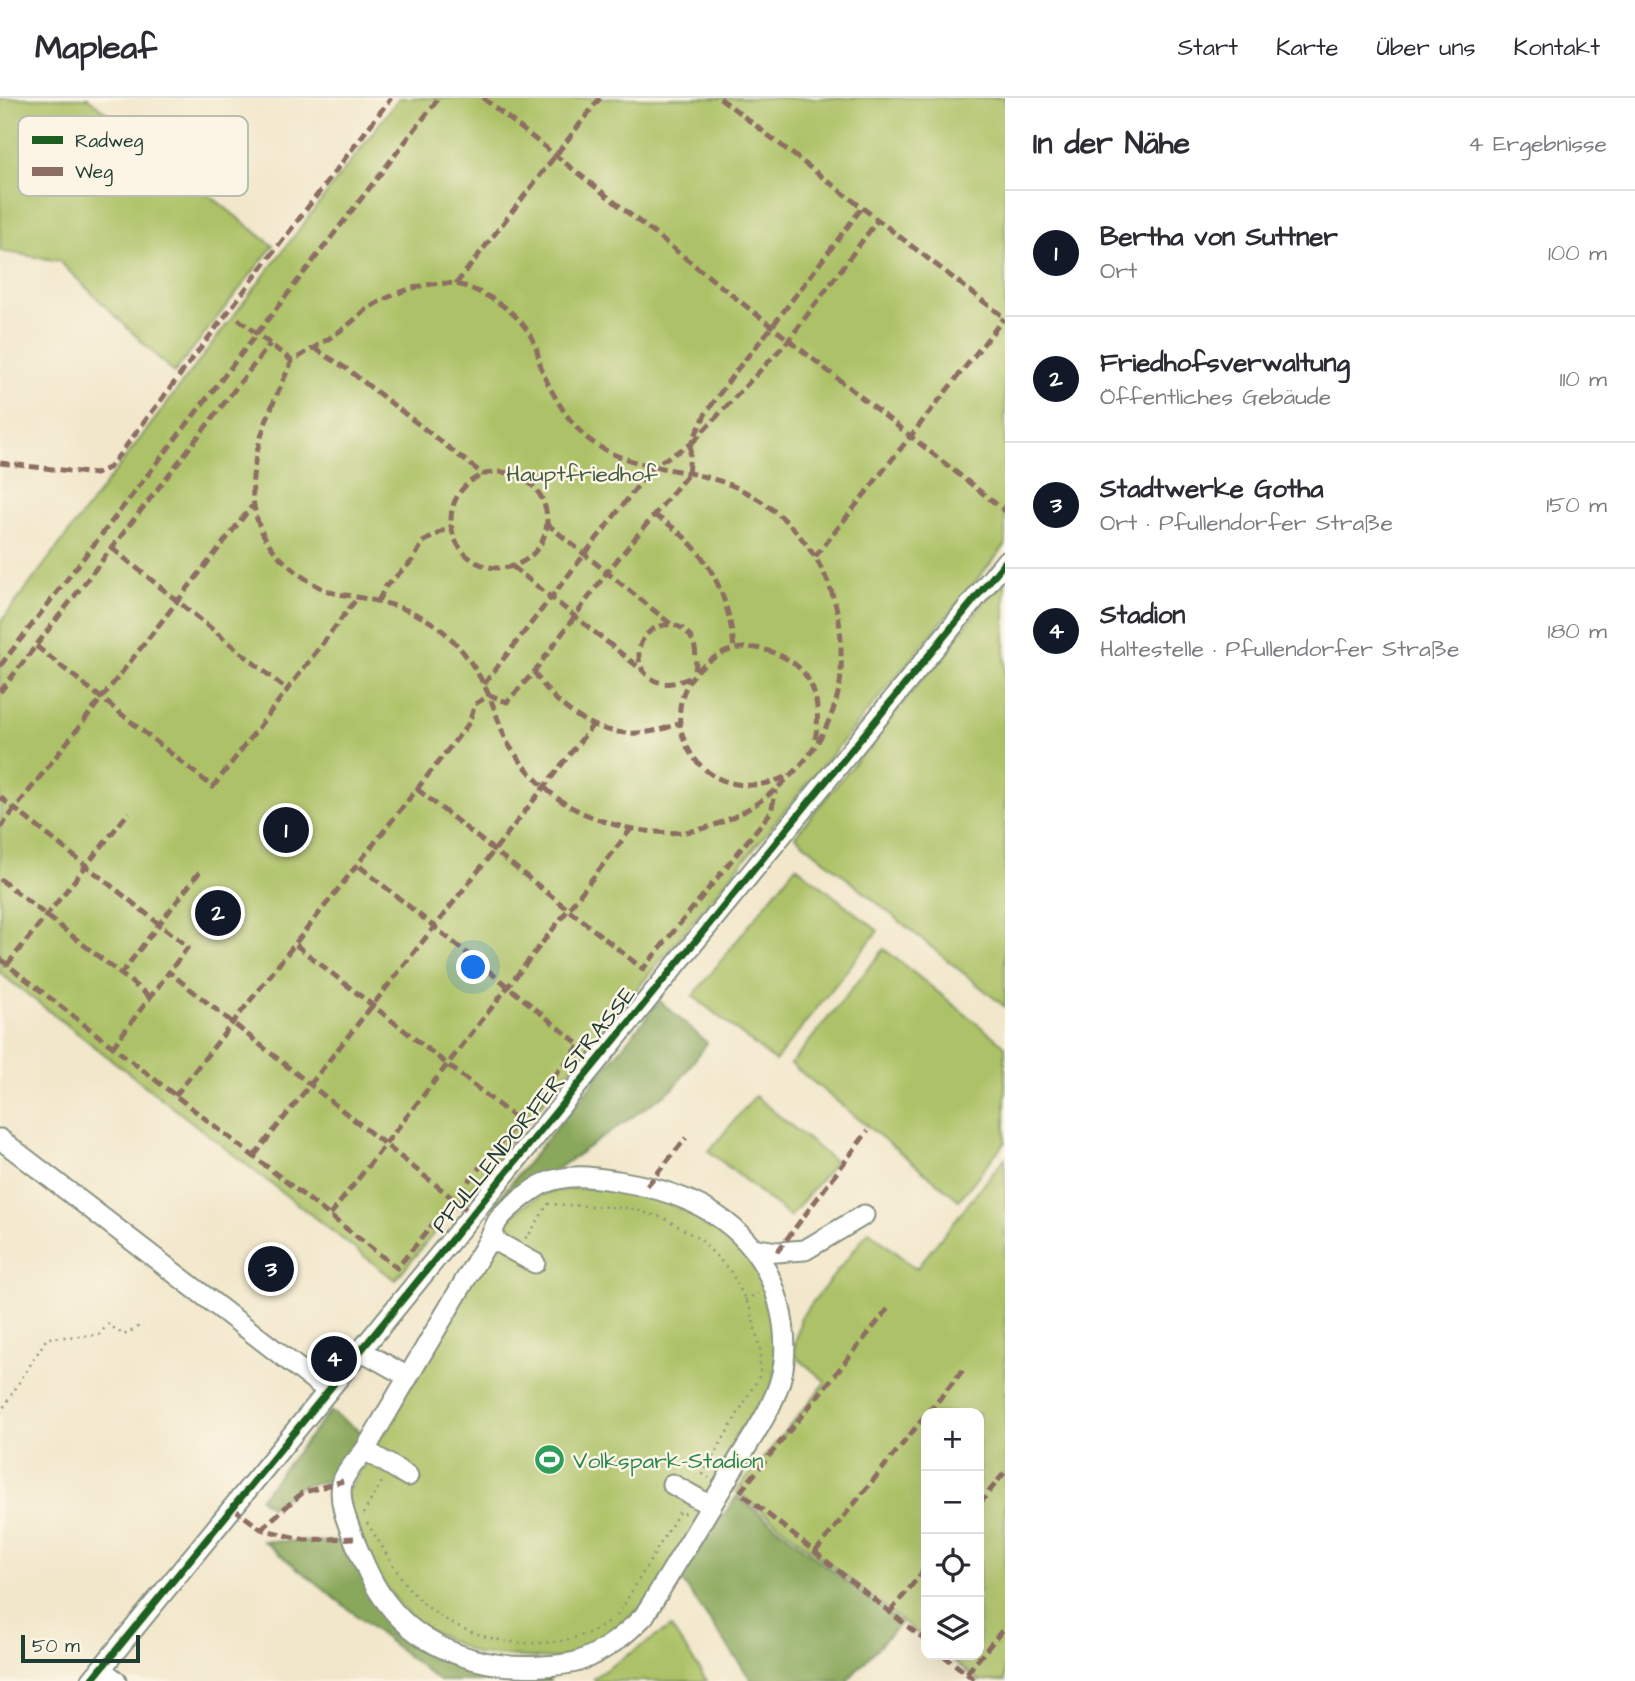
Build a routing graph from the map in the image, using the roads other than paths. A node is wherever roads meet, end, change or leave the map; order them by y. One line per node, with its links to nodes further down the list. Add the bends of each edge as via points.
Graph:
1 (1005, 562): 9 (street, PFULLENDORFER STRASSE)
2 (0, 1139): 11 (street)
3 (864, 1215): 6 (street, via 805,1250)
4 (494, 1230): 5 (street, via 543,1184 584,1176 680,1196 725,1222); 7 (street); 10 (street)
5 (752, 1248): 6 (street); 8 (street)
6 (788, 1251): 8 (street)
7 (535, 1263)
8 (768, 1272): 15 (street, via 782,1323 784,1363 777,1392)
9 (362, 1351): 10 (street); 11 (street, PFULLENDORFER STRASSE)
10 (408, 1377): 12 (street)
11 (328, 1391): 16 (street, PFULLENDORFER STRASSE)
12 (360, 1457): 13 (street); 15 (street, via 343,1481 342,1498 346,1519 382,1596 420,1635 478,1661 524,1667 553,1665 602,1651 644,1616)
13 (408, 1476)
14 (672, 1484): 15 (street)
15 (711, 1506)
16 (103, 1677)

